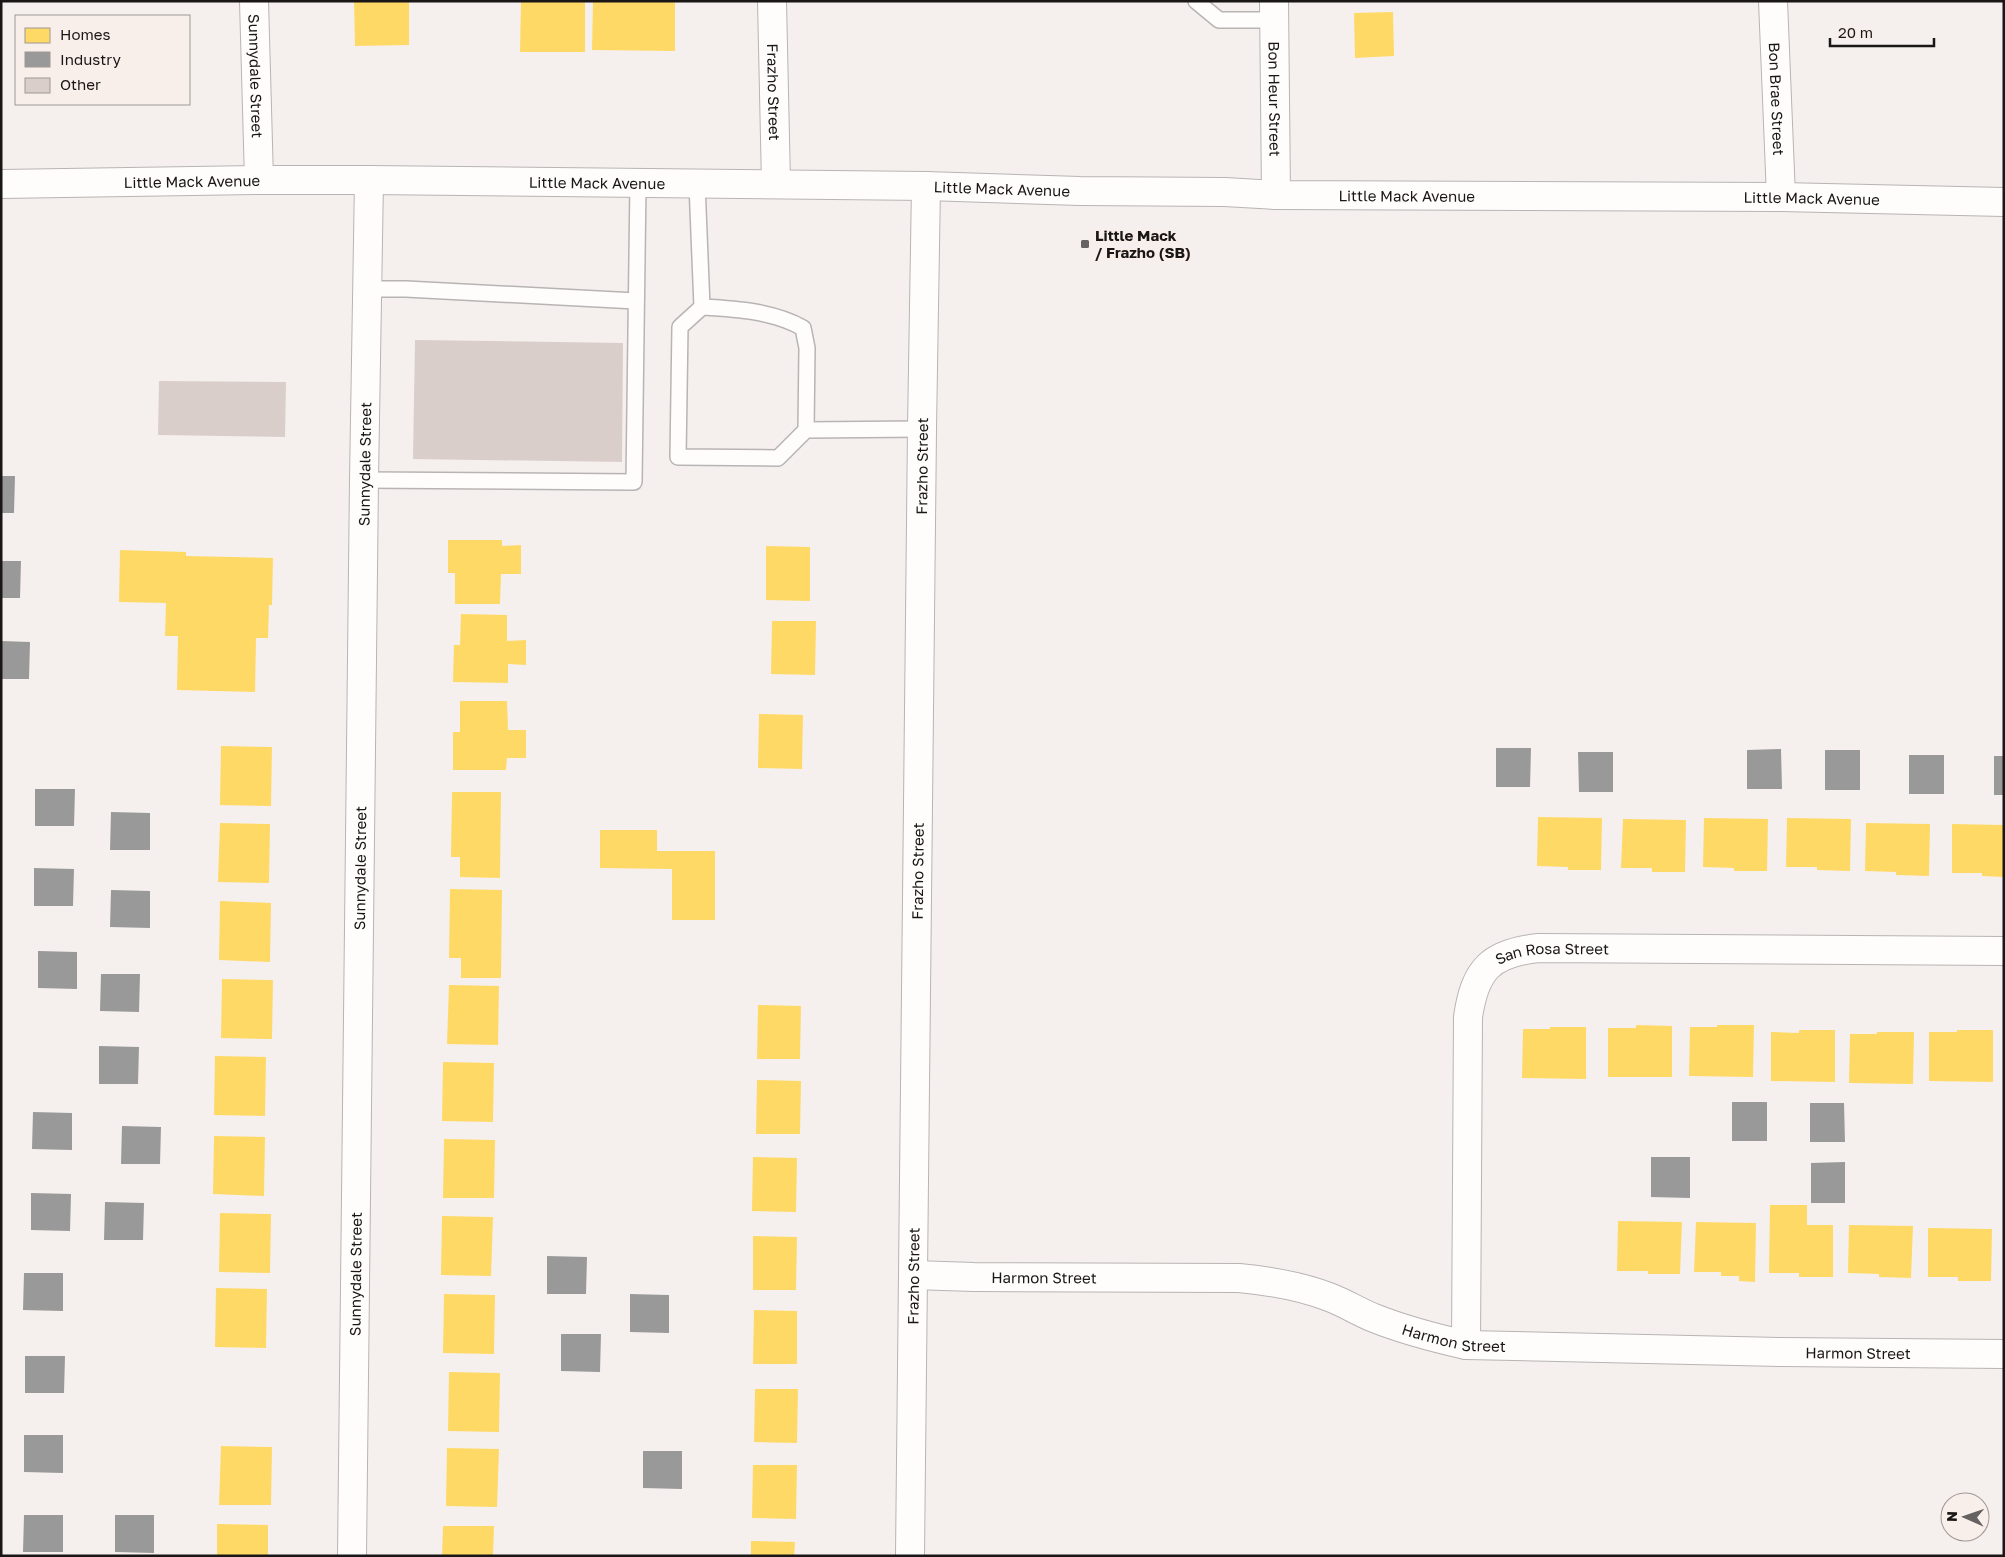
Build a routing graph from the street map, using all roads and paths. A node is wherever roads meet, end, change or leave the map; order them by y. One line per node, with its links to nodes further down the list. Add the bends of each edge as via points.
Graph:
1 (254, 1): 6 (street, Sunnydale Street)
2 (772, 1): 11 (street, Frazho Street)
3 (1196, 1): 5 (lane, via 1219,20)
4 (1773, 1): 14 (street, Bon Brae Street)
5 (1274, 11): 13 (street, Bon Heur Street)
6 (259, 180): 7 (street, Little Mack Avenue); 9 (street, Little Mack Avenue)
7 (370, 180): 8 (street, Little Mack Avenue); 16 (street, Sunnydale Street)
8 (638, 183): 10 (street, Little Mack Avenue); 17 (lane)
9 (1, 184)
10 (697, 184): 11 (street, Little Mack Avenue); 18 (lane)
11 (776, 184): 12 (street, Little Mack Avenue)
12 (926, 186): 13 (street, Little Mack Avenue); 19 (street, Frazho Street)
13 (1276, 195): 14 (street, Little Mack Avenue)
14 (1781, 197): 15 (street, Little Mack Avenue)
15 (2004, 202)
16 (366, 289): 17 (lane); 21 (street, Sunnydale Street)
17 (636, 301): 21 (lane, via 634,482)
18 (702, 307): 20 (lane, via 787,319 803,328 807,348); 20 (lane, via 680,327 678,457 778,458)
19 (922, 429): 20 (lane); 23 (street, Frazho Street)
20 (806, 430)
21 (364, 480): 26 (street, Sunnydale Street)
22 (2004, 950): 24 (street, San Rosa Street, via 1538,948 1498,957 1480,975 1471,995 1468,1018)
23 (913, 1274): 24 (street, Harmon Street, via 1267,1280 1330,1298 1426,1336); 27 (street, Frazho Street)
24 (1466, 1345): 25 (street, Harmon Street)
25 (2004, 1354)
26 (352, 1556)
27 (910, 1556)

